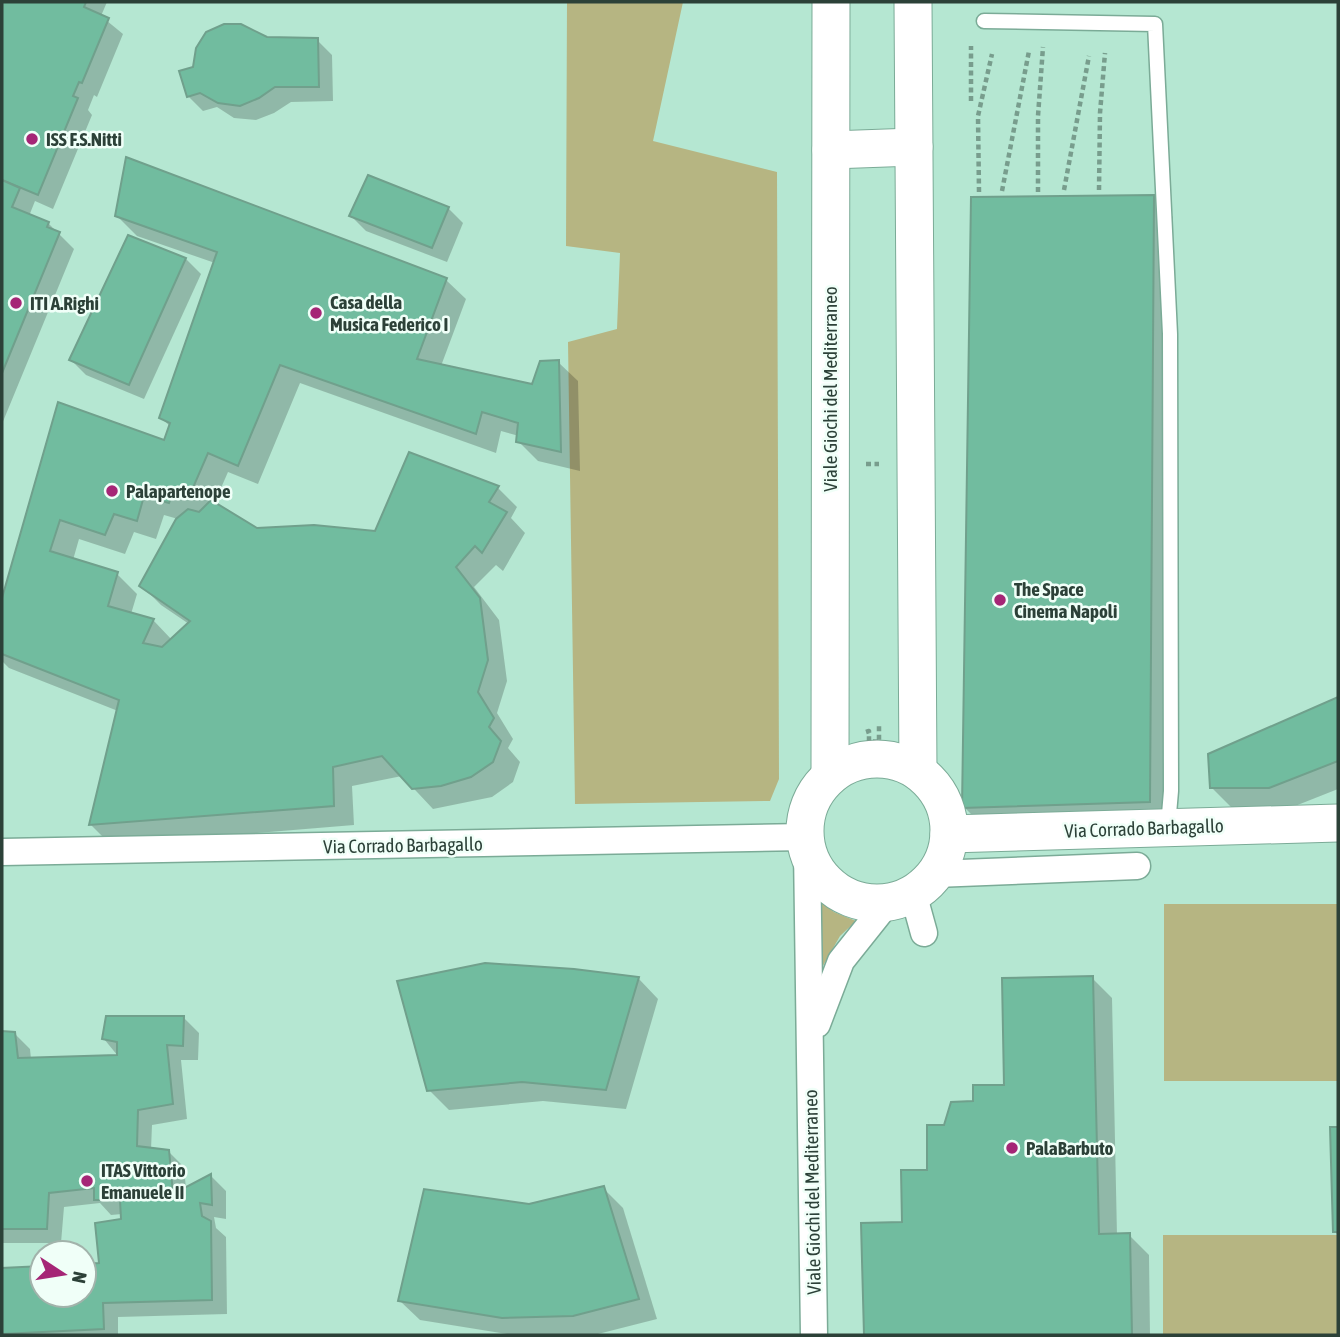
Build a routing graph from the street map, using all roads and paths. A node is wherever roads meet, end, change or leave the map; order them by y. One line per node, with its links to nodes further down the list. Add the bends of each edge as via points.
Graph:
1 (831, 2): 12 (main road, Viale Giochi del Mediterraneo)
2 (913, 2): 11 (main road)
3 (984, 21): 25 (lane, via 1155,24 1170,334 1171,791)
4 (971, 46): 10 (path)
5 (1043, 47): 17 (path)
6 (1029, 51): 15 (path)
7 (1105, 53): 14 (path)
8 (992, 54): 16 (path, via 978,116)
9 (1089, 56): 13 (path)
10 (971, 101)
11 (914, 146): 12 (main road); 22 (main road)
12 (831, 150): 23 (main road, Viale Giochi del Mediterraneo)
13 (1064, 190)
14 (1100, 190)
15 (1002, 191)
16 (979, 192)
17 (1038, 192)
18 (866, 464): 19 (path)
19 (878, 464)
20 (879, 726): 21 (path, via 879,741 869,741)
21 (866, 732)
22 (918, 771): 23 (main road, via 896,761 873,759 850,764); 26 (main road, via 941,799)
23 (830, 776): 27 (main road, via 807,815)
24 (1338, 823): 25 (main road, Via Corrado Barbagallo)
25 (1167, 827): 26 (main road, Via Corrado Barbagallo)
26 (949, 834): 30 (main road, via 945,855)
27 (806, 843): 28 (street, Via Corrado Barbagallo); 30 (main road, via 818,873 837,891 861,901); 32 (street, Viale Giochi del Mediterraneo)
28 (2, 852)
29 (1138, 866): 30 (street)
30 (912, 890): 31 (street); 32 (street, Viale Giochi del Mediterraneo, via 841,961)
31 (924, 933)
32 (811, 1049): 33 (street, Viale Giochi del Mediterraneo)
33 (814, 1335)

